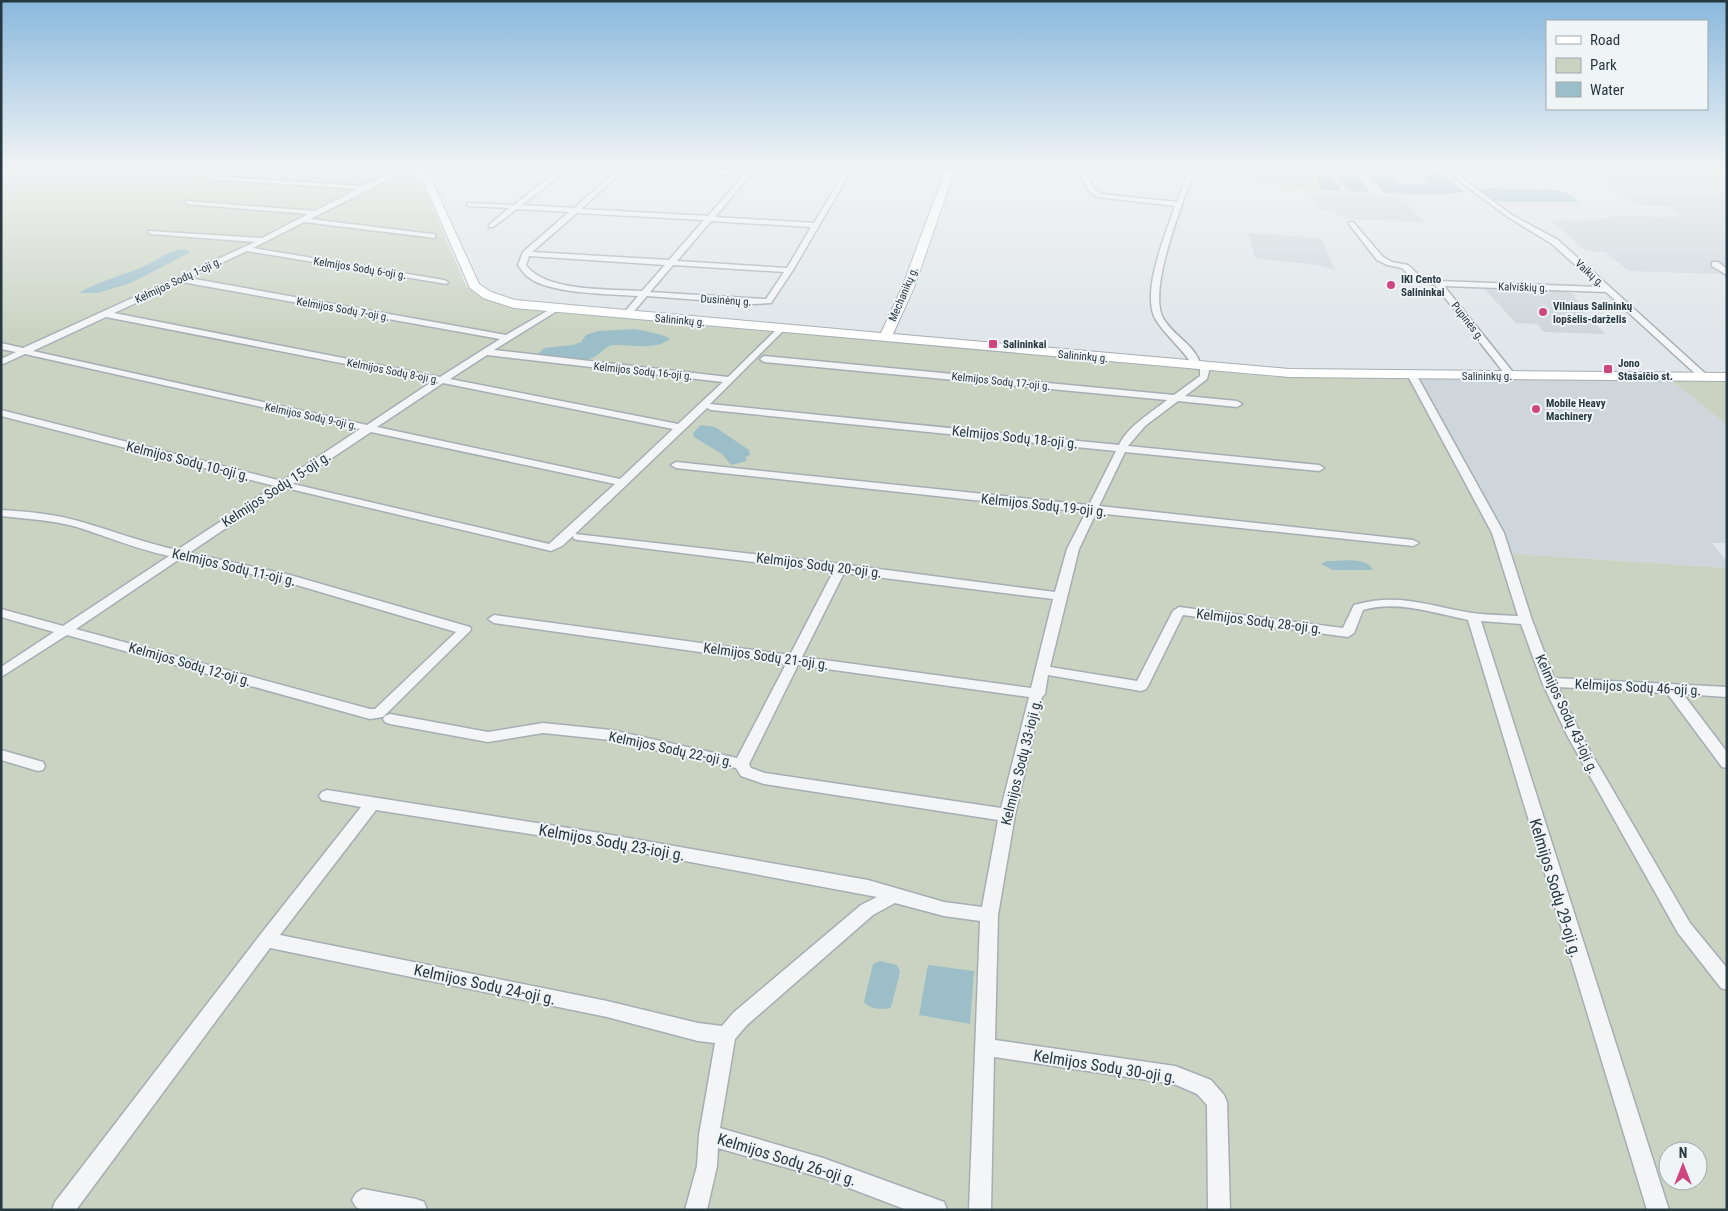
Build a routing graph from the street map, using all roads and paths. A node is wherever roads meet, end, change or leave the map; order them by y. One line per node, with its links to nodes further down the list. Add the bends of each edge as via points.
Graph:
1 (299, 223): 16 (street, Kelmijos Sodų 1-oji g.)
2 (324, 223): 15 (street)
3 (446, 223): 28 (main road, Salininkų g., via 474,286 505,302)
4 (496, 223): 13 (street)
5 (560, 223): 18 (street)
6 (706, 223): 19 (street)
7 (771, 223): 12 (street)
8 (932, 223): 33 (main road, Mechanikų g.)
9 (1174, 223): 39 (street, via 1156,293 1157,314)
10 (1351, 223): 25 (street, via 1383,261 1405,265 1417,278)
11 (1521, 223): 26 (street, Vaikų g., via 1555,242)
12 (815, 225): 21 (street, Dusinėnų g.)
13 (491, 226)
14 (151, 232): 16 (street)
15 (432, 236)
16 (264, 240): 17 (street, Kelmijos Sodų 1-oji g.)
17 (246, 249): 23 (street, Kelmijos Sodų 1-oji g.); 24 (street, Kelmijos Sodų 6-oji g.)
18 (526, 254): 19 (street); 27 (street, Dusinėnų g., via 522,261 524,270 545,282 578,289)
19 (672, 263): 21 (street); 27 (street)
20 (1715, 264): 22 (street)
21 (789, 270): 27 (street, Dusinėnų g., via 771,300 765,302)
22 (1727, 273)
23 (180, 279): 29 (street, Kelmijos Sodų 1-oji g.); 32 (street, Kelmijos Sodų 7-oji g.)
24 (444, 282)
25 (1438, 284): 26 (street, Kalviškių g.); 41 (street, Pupinės g.)
26 (1608, 290): 42 (street, Vaikų g.)
27 (644, 294): 30 (street)
28 (554, 309): 30 (main road, Salininkų g.); 32 (street, Kelmijos Sodų 15-oji g.)
29 (105, 314): 35 (street, Kelmijos Sodų 1-oji g.); 45 (street, Kelmijos Sodų 8-oji g.)
30 (626, 315): 31 (main road, Salininkų g.)
31 (780, 329): 33 (main road, Salininkų g.); 44 (street)
32 (506, 338): 36 (street, Kelmijos Sodų 15-oji g.)
33 (885, 338): 39 (main road, Salininkų g.)
34 (1, 346): 35 (street, Kelmijos Sodų 9-oji g.)
35 (26, 351): 38 (street, Kelmijos Sodų 1-oji g.); 51 (street, Kelmijos Sodų 9-oji g.)
36 (486, 352): 44 (street, Kelmijos Sodų 16-oji g.); 45 (street, Kelmijos Sodų 15-oji g.)
37 (764, 358): 46 (street, Kelmijos Sodų 17-oji g.)
38 (1, 362)
39 (1201, 366): 40 (main road, Salininkų g., via 1289,373); 46 (street, Kelmijos Sodų 33-ioji g., via 1204,377)
40 (1413, 376): 41 (main road, Salininkų g.); 67 (street, Kelmijos Sodų 43-ioji g., via 1498,533)
41 (1511, 376): 42 (main road, Salininkų g.)
42 (1704, 377): 43 (main road, Salininkų g.)
43 (1727, 377)
44 (730, 380): 50 (street)
45 (440, 381): 50 (street, Kelmijos Sodų 8-oji g.); 51 (street, Kelmijos Sodų 15-oji g.)
46 (1176, 398): 47 (street, Kelmijos Sodų 17-oji g.); 52 (street, Kelmijos Sodų 33-ioji g., via 1132,432)
47 (1237, 404)
48 (711, 407): 52 (street, Kelmijos Sodų 18-oji g.)
49 (1, 413): 56 (street, Kelmijos Sodų 10-oji g.)
50 (680, 427): 55 (street)
51 (369, 428): 55 (street, Kelmijos Sodų 9-oji g.); 56 (street, Kelmijos Sodų 15-oji g.)
52 (1122, 448): 54 (street, Kelmijos Sodų 18-oji g.); 57 (street, Kelmijos Sodų 33-ioji g.)
53 (676, 464): 57 (street, Kelmijos Sodų 19-oji g.)
54 (1319, 468)
55 (621, 482): 56 (street, Kelmijos Sodų 10-oji g., via 551,548)
56 (283, 484): 61 (street, Kelmijos Sodų 15-oji g.)
57 (1092, 510): 60 (street, Kelmijos Sodų 19-oji g.); 63 (street, Kelmijos Sodų 33-ioji g., via 1073,549)
58 (1, 512): 61 (street, Kelmijos Sodų 11-oji g., via 62,521)
59 (578, 537): 62 (street, Kelmijos Sodų 20-oji g.)
60 (1413, 543)
61 (178, 554): 68 (street, Kelmijos Sodų 15-oji g.); 76 (street, Kelmijos Sodų 11-oji g., via 286,578 465,630)
62 (841, 568): 63 (street, Kelmijos Sodų 20-oji g.); 69 (street)
63 (1060, 596): 70 (street, Kelmijos Sodų 33-ioji g.)
64 (1, 613): 68 (street, Kelmijos Sodų 12-oji g.)
65 (1472, 617): 67 (street); 70 (street, Kelmijos Sodų 28-oji g., via 1374,602 1358,608 1348,633 1179,611 1141,686); 98 (street, Kelmijos Sodų 29-oji g.)
66 (494, 619): 69 (street, Kelmijos Sodų 21-oji g.)
67 (1526, 620): 72 (street, Kelmijos Sodų 43-ioji g.)
68 (66, 630): 71 (street, Kelmijos Sodų 15-oji g.); 76 (street, Kelmijos Sodų 12-oji g.)
69 (795, 660): 75 (street, Kelmijos Sodų 21-oji g.); 79 (street)
70 (1044, 670): 75 (street, Kelmijos Sodų 33-ioji g.)
71 (1, 673)
72 (1549, 682): 73 (street, Kelmijos Sodų 46-oji g.); 87 (street, Kelmijos Sodų 43-ioji g., via 1602,786 1684,928)
73 (1672, 690): 74 (street, Kelmijos Sodų 46-oji g.); 78 (street)
74 (1727, 692)
75 (1038, 694): 83 (street, Kelmijos Sodų 33-ioji g.)
76 (384, 716): 79 (street, Kelmijos Sodų 22-oji g., via 488,737 543,728 611,735)
77 (1, 755): 80 (street)
78 (1727, 763)
79 (741, 764): 83 (street, Kelmijos Sodų 22-oji g., via 746,772 764,778)
80 (38, 766)
81 (327, 796): 82 (street, Kelmijos Sodų 23-ioji g.)
82 (372, 804): 84 (street, Kelmijos Sodų 23-ioji g., via 594,838 868,887); 86 (street)
83 (1007, 815): 85 (street, Kelmijos Sodų 33-ioji g.)
84 (894, 896): 85 (street, via 944,909); 88 (street, via 868,910 740,1019)
85 (989, 915): 89 (street, Kelmijos Sodų 33-ioji g.)
86 (266, 940): 88 (street, Kelmijos Sodų 24-oji g., via 607,1009 698,1032); 92 (street)
87 (1727, 982)
88 (726, 1035): 90 (street)
89 (984, 1047): 96 (street, Kelmijos Sodų 33-ioji g.); 97 (street, Kelmijos Sodų 30-oji g., via 1175,1076 1204,1087 1217,1102)
90 (709, 1135): 94 (street, Kelmijos Sodų 26-oji g., via 707,1166); 95 (street, Kelmijos Sodų 26-oji g., via 823,1168)
91 (363, 1200): 93 (street)
92 (62, 1210)
93 (416, 1210)
94 (696, 1210)
95 (936, 1210)
96 (980, 1210)
97 (1219, 1210)
98 (1658, 1210)

